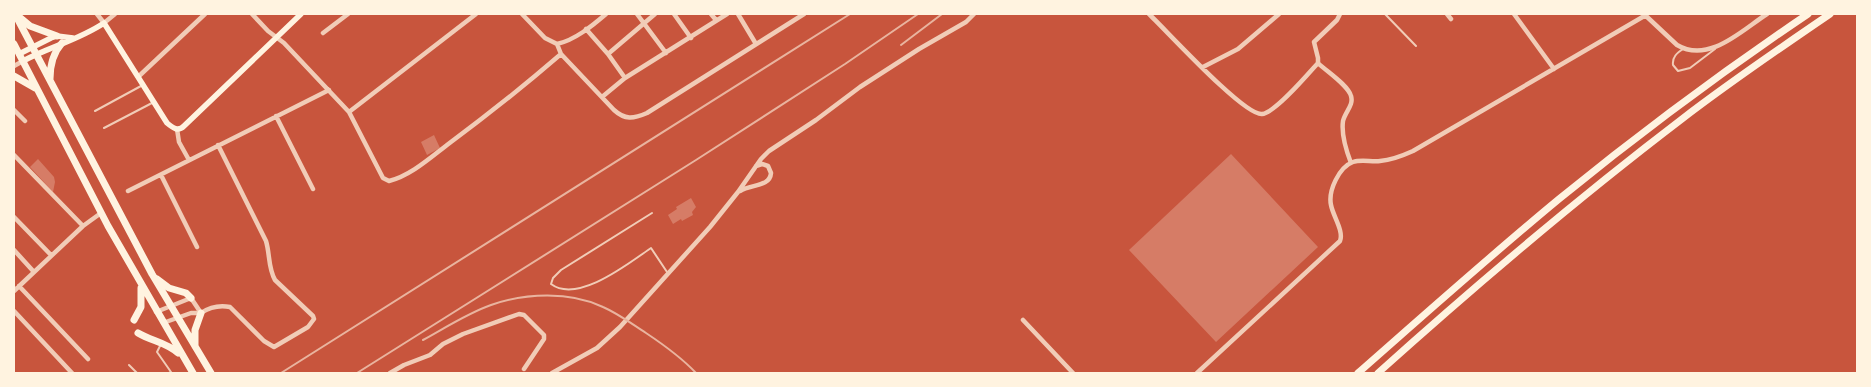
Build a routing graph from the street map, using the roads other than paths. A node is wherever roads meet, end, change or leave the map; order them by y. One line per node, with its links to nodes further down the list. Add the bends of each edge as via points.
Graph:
1 (15, 14): 35 (main road, via 30,26); 46 (main road)
2 (97, 14): 31 (street)
3 (115, 14): 31 (street)
4 (205, 14): 56 (street)
5 (252, 14): 36 (street)
6 (301, 14): 36 (main road)
7 (348, 14): 34 (street)
8 (476, 14): 66 (street)
9 (522, 14): 41 (street, via 545,38)
10 (606, 14): 33 (street)
11 (637, 14): 32 (street)
12 (655, 14): 32 (street)
13 (674, 14): 38 (street)
14 (711, 14): 30 (street)
15 (727, 14): 30 (street)
16 (738, 14): 42 (street)
17 (804, 14): 42 (street)
18 (974, 14): 72 (street)
19 (1149, 14): 53 (street)
20 (1279, 14): 53 (street, via 1238,48)
21 (1340, 14): 51 (street, via 1314,42)
22 (1385, 14): 43 (lane)
23 (1447, 14): 29 (street)
24 (1514, 14): 54 (street)
25 (1767, 14): 44 (street)
26 (1808, 14): 122 (main road, via 1693,95 1578,184)
27 (1830, 14): 123 (main road, via 1706,101 1583,196)
28 (1645, 15): 45 (street); 54 (street)
29 (1451, 19)
30 (716, 20): 38 (street)
31 (104, 23): 37 (main road); 56 (main road)
32 (646, 23): 47 (street); 49 (street)
33 (586, 29): 41 (street); 49 (street)
34 (323, 33)
35 (58, 36): 37 (main road); 46 (main road)
36 (276, 37): 61 (street); 70 (main road, via 184,126)
37 (76, 38): 39 (main road)
38 (691, 38): 47 (street)
39 (62, 43): 46 (main road); 58 (main road, via 53,58)
40 (14, 44): 50 (main road)
41 (557, 44): 48 (street)
42 (756, 44): 62 (street, via 636,118 616,113)
43 (1416, 46)
44 (1716, 48): 45 (street, via 1703,51); 45 (lane, via 1690,68 1678,71 1673,60)
45 (1683, 49)
46 (34, 51): 50 (main road); 58 (main road)
47 (666, 53): 57 (street)
48 (562, 54): 62 (street); 66 (street, via 429,158 393,180 383,178)
49 (608, 54): 57 (street)
50 (18, 57): 52 (street); 60 (main road)
51 (1318, 63): 53 (street, via 1283,100 1262,114 1234,99); 75 (street, via 1351,96 1343,127)
52 (14, 66)
53 (1203, 67)
54 (1554, 69): 75 (street, via 1413,152 1386,160)
55 (14, 76): 60 (main road)
56 (138, 77): 59 (main road)
57 (625, 78): 62 (street)
58 (51, 82): 92 (main road)
59 (143, 85): 63 (main road); 65 (lane)
60 (36, 89): 84 (main road)
61 (329, 90): 66 (street); 67 (street)
62 (602, 97)
63 (154, 102): 69 (lane); 70 (main road, via 167,123)
64 (14, 110): 68 (street)
65 (95, 111)
66 (349, 112)
67 (276, 116): 71 (street); 81 (street)
68 (25, 121)
69 (104, 128)
70 (177, 129): 74 (street, via 179,142)
71 (218, 146): 74 (street); 101 (street, via 266,241 271,273 314,319 308,327 274,347 230,306 210,308)
72 (769, 151): 76 (street); 77 (street)
73 (14, 155): 87 (street)
74 (189, 160): 78 (street)
75 (1351, 163): 121 (street, via 1341,173 1331,195 1340,241)
76 (765, 165): 77 (street); 80 (street, via 770,169 770,178 765,183)
77 (756, 166): 79 (street)
78 (161, 174): 82 (street); 88 (street)
79 (750, 174): 80 (street); 83 (street)
80 (754, 185): 83 (street)
81 (313, 189)
82 (128, 191)
83 (738, 192): 93 (street)
84 (101, 213): 87 (street); 94 (main road)
85 (652, 213): 93 (lane, via 561,270 552,284 572,289 590,286 651,248)
86 (14, 217): 90 (street)
87 (83, 226): 90 (street)
88 (197, 247)
89 (14, 250): 91 (street)
90 (51, 255): 91 (street)
91 (34, 272): 95 (street)
92 (152, 274): 97 (main road, via 166,286); 98 (main road)
93 (669, 274): 119 (street, via 609,338)
94 (140, 283): 100 (main road); 103 (main road, via 142,300)
95 (19, 286): 96 (street); 110 (street)
96 (14, 291)
97 (191, 298): 98 (street); 101 (street)
98 (170, 306): 100 (street); 102 (main road)
99 (14, 311): 113 (street)
100 (156, 312): 105 (main road)
101 (202, 313): 102 (street); 108 (main road, via 195,330)
102 (177, 318): 105 (street); 108 (main road)
103 (134, 320)
104 (1023, 320): 120 (street)
105 (163, 324): 109 (main road)
106 (138, 333): 107 (main road)
107 (162, 342): 109 (main road); 115 (lane, via 158,352)
108 (196, 348): 117 (main road)
109 (183, 357): 116 (main road)
110 (88, 359)
111 (129, 365): 114 (lane)
112 (524, 369): 118 (street, via 544,340 544,335 519,314 462,334 430,355)
113 (72, 373)
114 (136, 373)
115 (169, 373)
116 (193, 373)
117 (211, 373)
118 (390, 373)
119 (552, 373)
120 (1073, 373)
121 (1197, 373)
122 (1358, 373)
123 (1378, 373)

